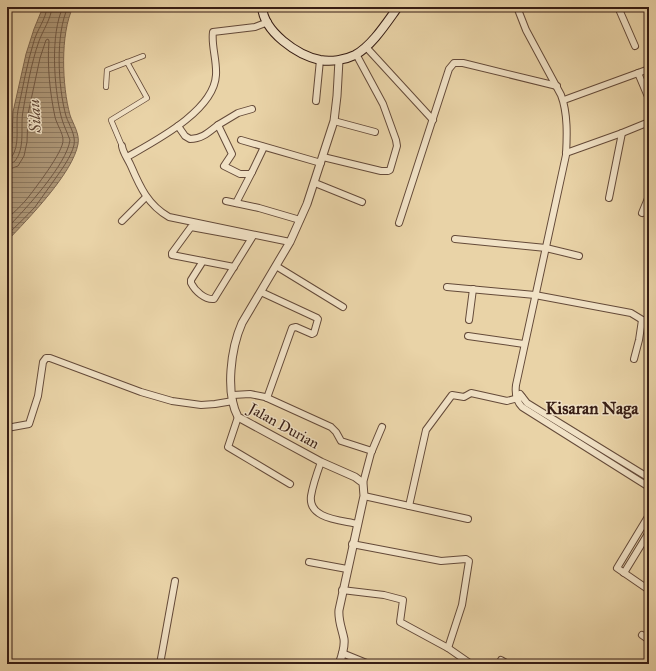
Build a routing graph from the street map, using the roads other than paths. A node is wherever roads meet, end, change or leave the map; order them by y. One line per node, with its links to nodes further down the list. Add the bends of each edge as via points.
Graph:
1 (398, 7): 7 (main road)
2 (517, 7): 15 (street, via 526,30)
3 (618, 7): 6 (street)
4 (262, 8): 5 (main road)
5 (268, 22): 10 (main road, via 276,35 296,50); 25 (street, via 255,27 213,32 216,75 213,90 203,104)
6 (635, 46)
7 (366, 47): 8 (main road); 21 (street)
8 (356, 54): 11 (main road); 33 (street, via 383,104 396,140 397,146 390,170 381,171)
9 (143, 56): 12 (street)
10 (320, 60): 11 (main road); 19 (street)
11 (339, 60): 22 (street, Jalan Durian)
12 (127, 62): 16 (street, via 107,70); 29 (street, via 147,98 111,120)
13 (649, 69): 14 (street)
14 (638, 73): 17 (street); 18 (street)
15 (557, 86): 18 (street); 21 (street, via 454,63 449,69)
16 (106, 87)
17 (649, 99)
18 (564, 100): 31 (street)
19 (316, 101)
20 (252, 109): 24 (street, via 238,113)
21 (433, 120): 45 (street)
22 (334, 121): 26 (street); 33 (street, Jalan Durian)
23 (649, 122): 27 (street)
24 (218, 125): 25 (street, via 204,136 190,140); 34 (street, via 232,154 224,166 240,174)
25 (178, 126): 32 (street)
26 (375, 132)
27 (622, 133): 31 (street); 38 (street)
28 (241, 140): 30 (street)
29 (122, 146): 32 (street)
30 (264, 146): 33 (street); 34 (street)
31 (566, 153): 49 (street)
32 (127, 157): 36 (street)
33 (322, 160): 35 (street, Jalan Durian)
34 (252, 172): 41 (street)
35 (315, 183): 40 (street); 43 (street, Jalan Durian)
36 (146, 196): 44 (street); 46 (street, via 153,206 169,217)
37 (649, 196): 42 (street)
38 (609, 198)
39 (226, 201): 41 (street)
40 (362, 202)
41 (236, 203): 43 (street)
42 (642, 213)
43 (300, 220): 48 (street, Jalan Durian)
44 (122, 221)
45 (399, 223)
46 (252, 236): 48 (street); 51 (street, via 191,227 172,254); 53 (street)
47 (455, 239): 49 (street)
48 (290, 242): 52 (street, Jalan Durian)
49 (546, 248): 50 (street); 57 (street)
50 (579, 256)
51 (203, 261): 53 (street); 53 (street, via 191,283 209,299 214,299)
52 (276, 266): 56 (street, Jalan Durian); 58 (street)
53 (234, 267)
54 (447, 287): 55 (street)
55 (473, 289): 57 (street); 59 (street)
56 (261, 292): 65 (street, Jalan Durian, via 237,336 230,377); 66 (street, via 318,318 312,334 296,327 292,328)
57 (535, 295): 60 (street, via 631,313); 63 (street)
58 (343, 307)
59 (469, 320)
60 (642, 320): 61 (street); 64 (street)
61 (649, 324)
62 (468, 336): 63 (street)
63 (524, 344): 67 (street, via 516,387)
64 (634, 359)
65 (233, 398): 66 (street, via 250,394); 68 (street, Jalan Durian); 69 (street, via 215,404 201,405 172,401 46,358 29,424)
66 (267, 398): 71 (street, via 331,427 339,440)
67 (519, 398): 73 (street); 76 (street, via 518,402 522,407); 78 (street, via 507,401 470,393 464,397 452,395 426,430)
68 (238, 417): 72 (street, Jalan Durian); 75 (street, via 228,446)
69 (7, 428)
70 (382, 428): 71 (street)
71 (372, 451): 74 (street)
72 (320, 462): 74 (street, Jalan Durian); 81 (street, via 311,495 313,508 321,515)
73 (649, 478)
74 (363, 483): 77 (street)
75 (290, 484)
76 (649, 487)
77 (364, 496): 78 (street); 81 (street)
78 (409, 506): 80 (street)
79 (649, 515): 86 (street, via 617,567)
80 (468, 519)
81 (357, 524): 83 (street)
82 (649, 532): 86 (street)
83 (352, 544): 85 (street); 92 (street, via 441,561 466,558 469,561 462,605)
84 (309, 562): 85 (street)
85 (346, 569): 88 (street)
86 (624, 573): 89 (street)
87 (175, 581): 94 (street)
88 (342, 590): 92 (street, via 403,600 400,622); 93 (street, via 338,615 344,639)
89 (649, 590)
90 (642, 634): 91 (street)
91 (649, 640)
92 (448, 648): 97 (street)
93 (342, 653): 95 (street); 96 (street)
94 (160, 664)
95 (339, 664)
96 (368, 664)
97 (471, 664)
98 (499, 664): 99 (street, via 501,660)
99 (508, 664)

